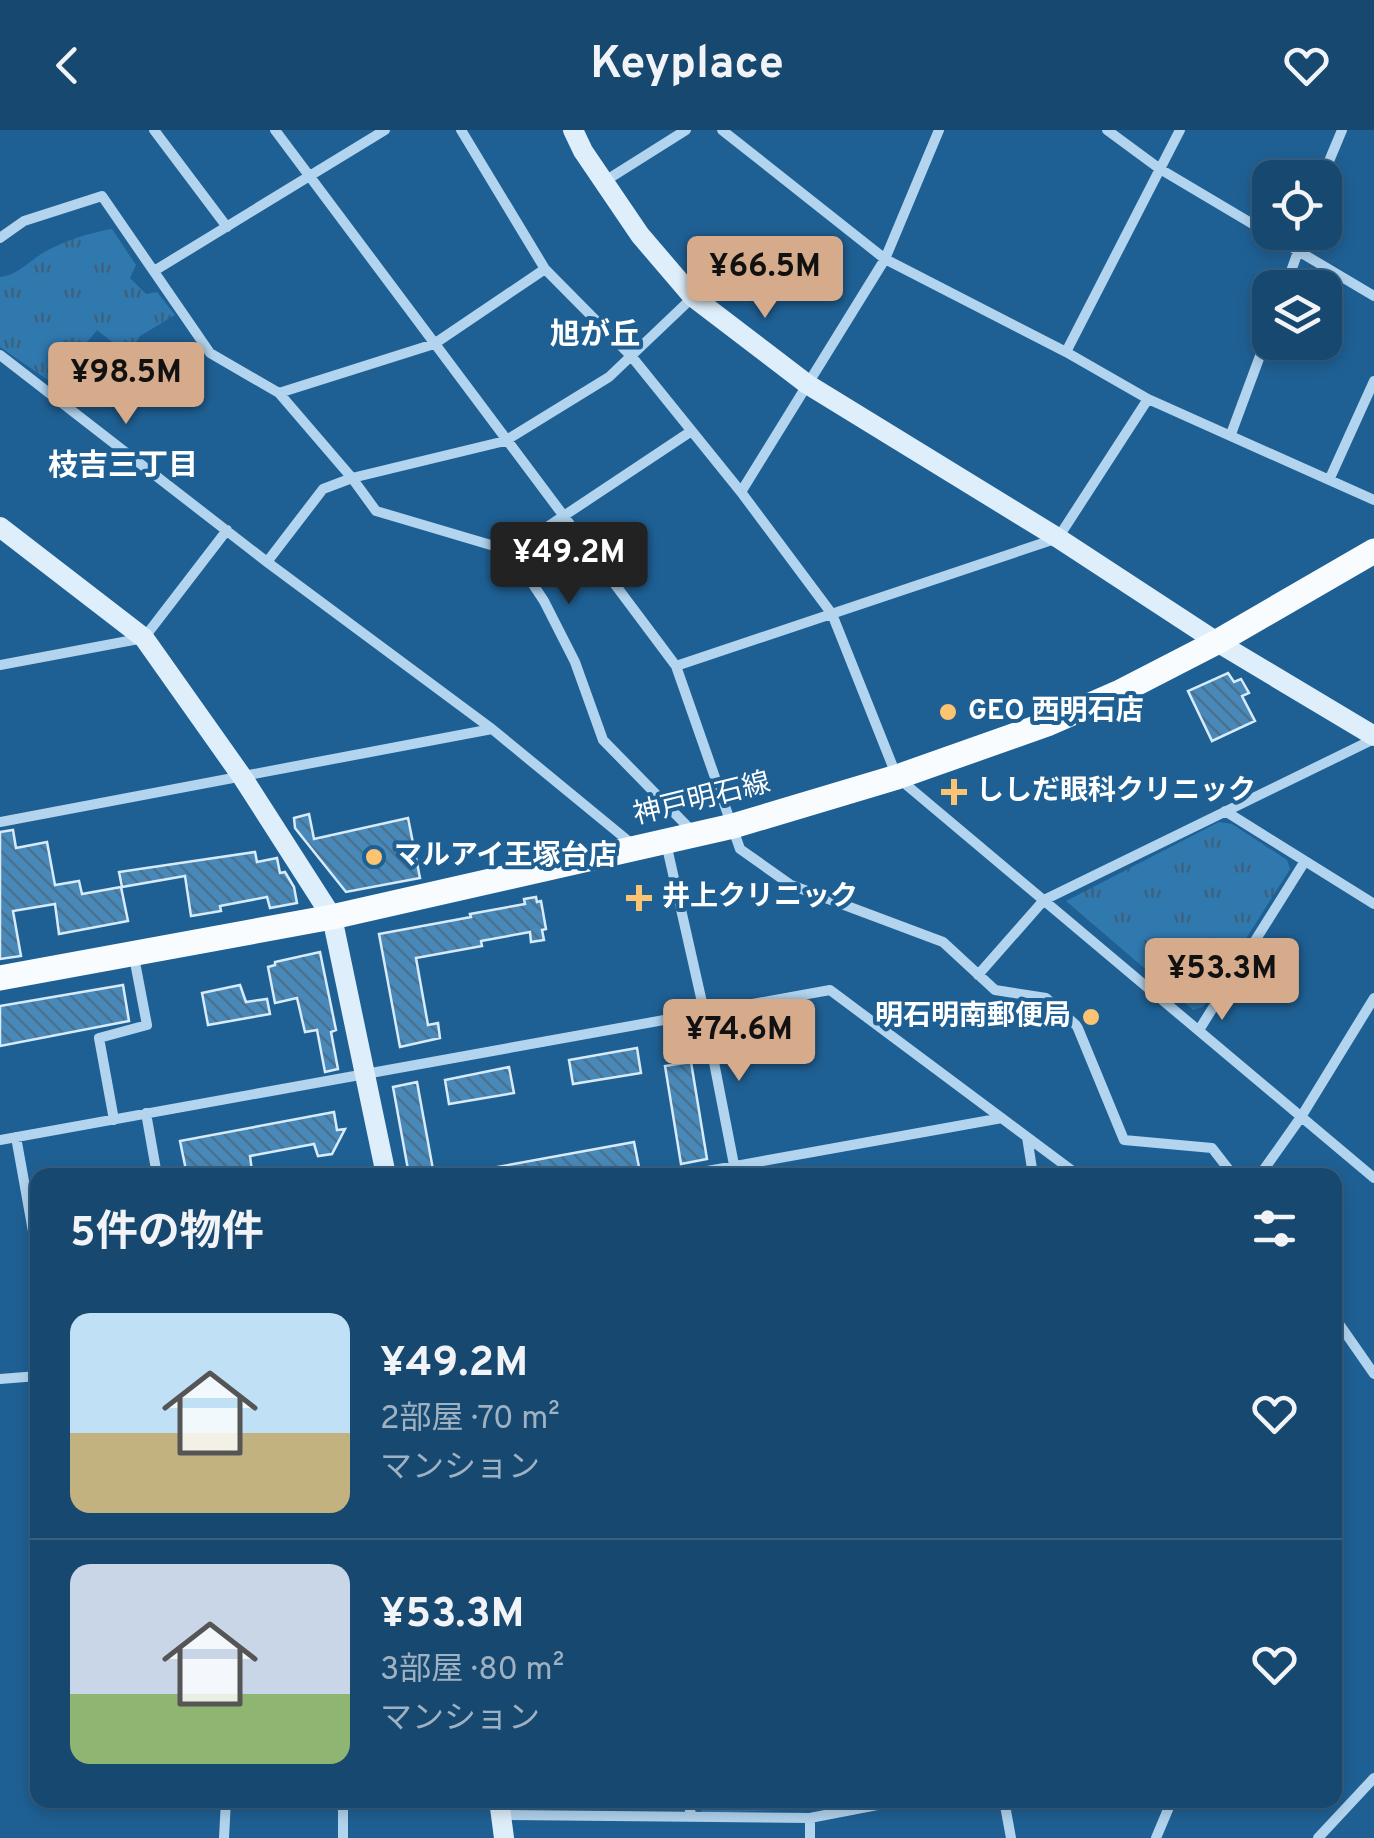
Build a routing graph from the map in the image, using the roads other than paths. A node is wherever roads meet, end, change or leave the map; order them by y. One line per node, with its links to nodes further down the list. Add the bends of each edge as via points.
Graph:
1 (154, 130): 16 (street)
2 (276, 130): 14 (street)
3 (385, 130): 14 (street)
4 (461, 130): 20 (street)
5 (573, 130): 15 (street)
6 (686, 130): 15 (street)
7 (722, 130): 19 (street)
8 (940, 130): 19 (street)
9 (1107, 130): 13 (street)
10 (1180, 130): 13 (street)
11 (1342, 130): 12 (street)
12 (1330, 160)
13 (1160, 169): 18 (street); 26 (street)
14 (310, 176): 16 (street); 25 (street)
15 (604, 182): 24 (street)
16 (227, 228): 22 (street)
17 (0, 238): 22 (street, via 24,221 102,196)
18 (1298, 252): 21 (street); 23 (street)
19 (884, 259): 26 (street); 31 (street)
20 (545, 269): 25 (street); 28 (street)
21 (1292, 270)
22 (154, 271): 32 (street, via 210,353)
23 (1374, 296)
24 (693, 297): 28 (street); 31 (street)
25 (434, 344): 32 (street); 36 (street)
26 (1066, 352): 33 (street)
27 (0, 355): 43 (street)
28 (632, 356): 34 (street); 36 (street)
29 (1258, 360): 35 (street)
30 (1374, 380): 38 (street)
31 (807, 384): 39 (street); 44 (street)
32 (279, 393): 37 (street)
33 (1148, 398): 35 (street); 44 (street)
34 (690, 432): 39 (street); 41 (street)
35 (1231, 434): 38 (street)
36 (506, 441): 37 (street); 41 (street)
37 (352, 478): 45 (street, via 376,511); 47 (street, via 323,490)
38 (1330, 478): 40 (street)
39 (740, 492): 48 (street)
40 (1374, 500)
41 (563, 517): 45 (street); 52 (street)
42 (0, 527): 49 (street)
43 (227, 530): 47 (street); 49 (street)
44 (1058, 538): 48 (street); 50 (street)
45 (511, 551): 60 (street, via 575,662 603,740)
46 (1374, 551): 50 (main road, 神戸明石線)
47 (267, 562): 53 (street)
48 (832, 614): 52 (street); 55 (street)
49 (144, 638): 51 (street); 56 (street)
50 (1217, 642): 54 (street); 55 (main road, 神戸明石線, via 1047,724)
51 (0, 665)
52 (676, 666): 59 (street)
53 (492, 730): 56 (street); 62 (street)
54 (1374, 737): 57 (street)
55 (897, 777): 59 (main road, 神戸明石線); 64 (street)
56 (243, 778): 58 (street); 66 (street)
57 (1225, 811): 63 (street); 64 (street)
58 (0, 822)
59 (733, 826): 60 (main road, 神戸明石線); 68 (street, via 740,850 791,885 944,942)
60 (693, 833): 61 (main road, 神戸明石線)
61 (666, 839): 62 (main road, 神戸明石線); 71 (street)
62 (636, 848): 66 (main road, 神戸明石線)
63 (1305, 862): 65 (street); 72 (street)
64 (1044, 900): 68 (street); 72 (street)
65 (1374, 904)
66 (332, 916): 67 (main road, 神戸明石線); 73 (street)
67 (133, 954): 69 (main road, 神戸明石線); 77 (street, via 147,1025 98,1038)
68 (978, 975): 87 (street, via 994,990 1046,998 1077,1026 1124,1140 1212,1148)
69 (0, 978)
70 (1374, 998): 75 (street)
71 (704, 1010): 73 (street); 76 (street, via 830,990); 83 (street)
72 (1200, 1030): 75 (street)
73 (365, 1072): 74 (street); 82 (street)
74 (146, 1113): 77 (street); 81 (street)
75 (1301, 1117): 88 (street); 89 (street)
76 (1002, 1118): 78 (street); 84 (street)
77 (114, 1120): 79 (street)
78 (1027, 1136): 85 (street); 86 (street)
79 (16, 1138): 80 (street); 90 (street)
80 (0, 1140)
81 (156, 1168)
82 (385, 1168)
83 (735, 1168)
84 (745, 1168)
85 (1032, 1168)
86 (1069, 1168)
87 (1228, 1168)
88 (1265, 1168)
89 (1374, 1178)
90 (30, 1215)
91 (1342, 1328): 92 (street)
92 (1374, 1374)
93 (30, 1377): 94 (street)
94 (0, 1379)
95 (1374, 1778): 112 (street)
96 (226, 1808): 106 (street)
97 (343, 1808): 107 (street)
98 (500, 1808): 108 (street)
99 (524, 1808): 104 (street)
100 (689, 1808): 104 (street)
101 (862, 1808): 105 (street)
102 (1005, 1808): 110 (street)
103 (1169, 1808): 111 (street)
104 (690, 1815): 105 (street)
105 (810, 1818): 109 (street)
106 (224, 1838)
107 (343, 1838)
108 (504, 1838)
109 (810, 1838)
110 (1011, 1838)
111 (1156, 1838)
112 (1318, 1838)

